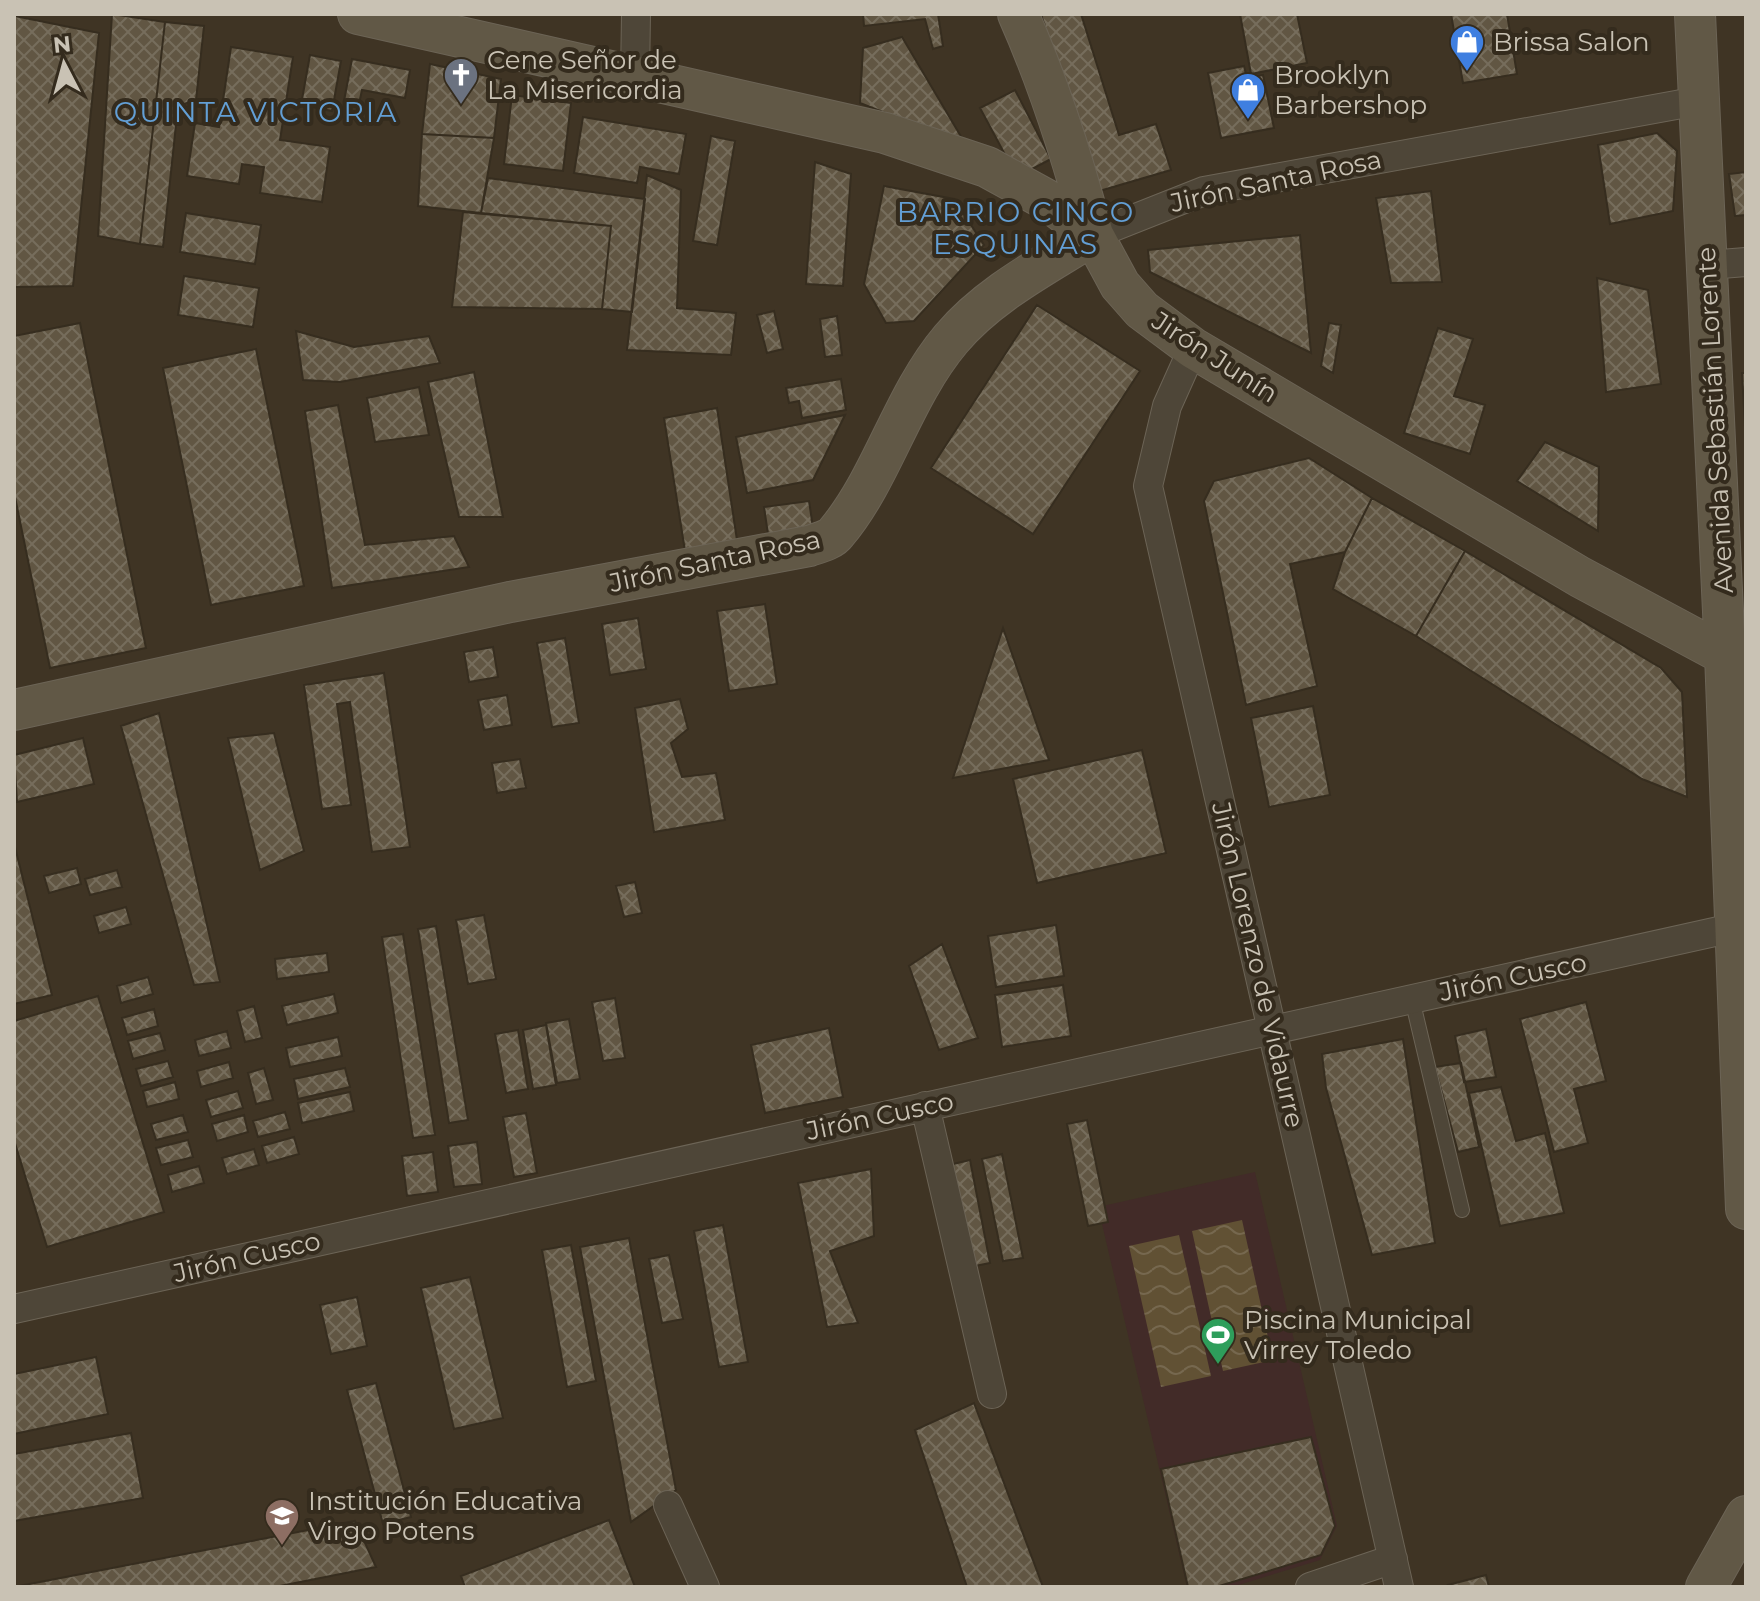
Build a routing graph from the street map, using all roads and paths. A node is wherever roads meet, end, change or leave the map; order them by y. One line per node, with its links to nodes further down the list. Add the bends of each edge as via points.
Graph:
1 (358, 14): 5 (street, Jirón Junín)
2 (636, 14): 5 (street)
3 (1018, 14): 7 (street, via 1069,146)
4 (1695, 14): 6 (street, Avenida Sebastián Lorente)
5 (635, 76): 7 (street, Jirón Junín, via 885,133 987,167 1047,200)
6 (1698, 101): 7 (street, Jirón Santa Rosa, via 1204,191); 8 (street, Avenida Sebastián Lorente)
7 (1093, 235): 9 (street, Jirón Junín, via 1120,285 1142,310); 11 (street, Jirón Santa Rosa, via 1012,286 951,339 910,398 835,536 809,546 510,602)
8 (1727, 264): 10 (street, Avenida Sebastián Lorente)
9 (1193, 348): 10 (street, Jirón Junín, via 1580,577); 14 (street, Jirón Lorenzo de Vidaurre, via 1167,406 1148,486)
10 (1736, 660): 12 (street, Avenida Sebastián Lorente)
11 (14, 710)
12 (1740, 927): 13 (street, Jirón Cusco); 16 (street, Avenida Sebastián Lorente)
13 (1412, 999): 14 (street, Jirón Cusco); 17 (lane)
14 (1274, 1029): 15 (street, Jirón Cusco); 22 (street, Jirón Lorenzo de Vidaurre)
15 (925, 1106): 18 (street, Jirón Cusco); 19 (street)
16 (1746, 1209)
17 (1462, 1210)
18 (14, 1309)
19 (992, 1394)
20 (668, 1505): 23 (street)
21 (1746, 1516): 26 (street)
22 (1393, 1559): 24 (street); 25 (street, Jirón Lorenzo de Vidaurre)
23 (705, 1587)
24 (1310, 1587)
25 (1399, 1587)
26 (1706, 1587)

